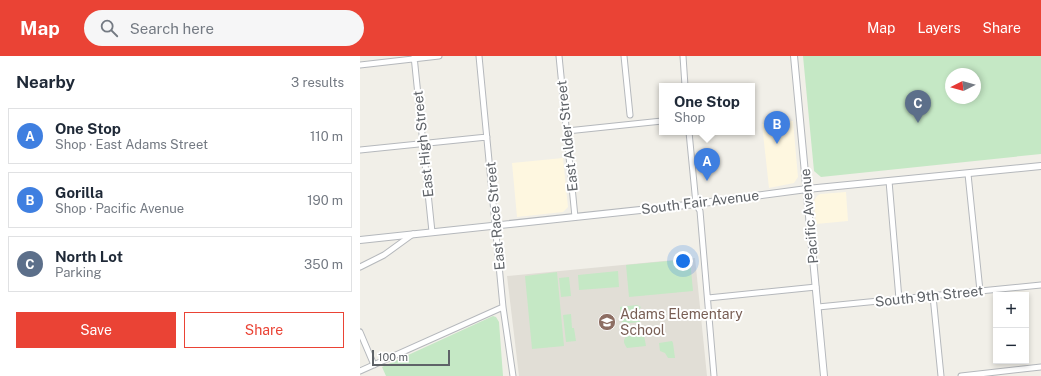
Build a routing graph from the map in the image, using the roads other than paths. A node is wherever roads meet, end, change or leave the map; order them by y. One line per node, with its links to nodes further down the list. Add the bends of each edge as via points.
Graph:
1 (439, 56): 7 (street)
2 (479, 56): 14 (street, East Race Street)
3 (559, 56): 12 (street, East Alder Street)
4 (624, 56): 10 (street)
5 (683, 56): 9 (street)
6 (794, 56): 20 (street, Pacific Avenue)
7 (414, 57): 8 (street); 15 (street, East High Street)
8 (360, 65)
9 (685, 83)
10 (630, 114)
11 (659, 122): 12 (street)
12 (567, 131): 22 (street, East Alder Street)
13 (689, 135): 21 (street)
14 (487, 137): 15 (street); 23 (street, East Race Street)
15 (423, 144): 16 (street); 24 (street, East High Street)
16 (360, 150)
17 (1041, 166): 18 (street, South Fair Avenue)
18 (968, 174): 19 (street, South Fair Avenue); 30 (street)
19 (889, 182): 20 (street, South Fair Avenue); 33 (street)
20 (807, 189): 21 (street, South Fair Avenue); 29 (street, Pacific Avenue)
21 (696, 204): 22 (street, South Fair Avenue); 32 (street, via 700,211)
22 (575, 217): 23 (street, South Fair Avenue)
23 (496, 226): 24 (street, South Fair Avenue); 34 (street, East Race Street)
24 (432, 232): 25 (street, South Fair Avenue)
25 (413, 234): 26 (street, South Fair Avenue); 27 (street, via 384,255)
26 (360, 240)
27 (360, 266)
28 (1041, 285): 30 (street, South 9th Street)
29 (816, 287): 32 (street); 35 (street, Pacific Avenue)
30 (980, 291): 31 (street, South 9th Street)
31 (933, 296): 33 (street, South 9th Street); 43 (street)
32 (708, 298): 41 (street)
33 (899, 299): 35 (street, South 9th Street)
34 (503, 307): 37 (street); 40 (street, East Race Street)
35 (818, 308): 42 (street, Pacific Avenue)
36 (360, 332): 37 (street)
37 (374, 365): 39 (street)
38 (1041, 367): 44 (street)
39 (360, 371)
40 (513, 376)
41 (714, 376)
42 (824, 376)
43 (941, 376)
44 (961, 376)

